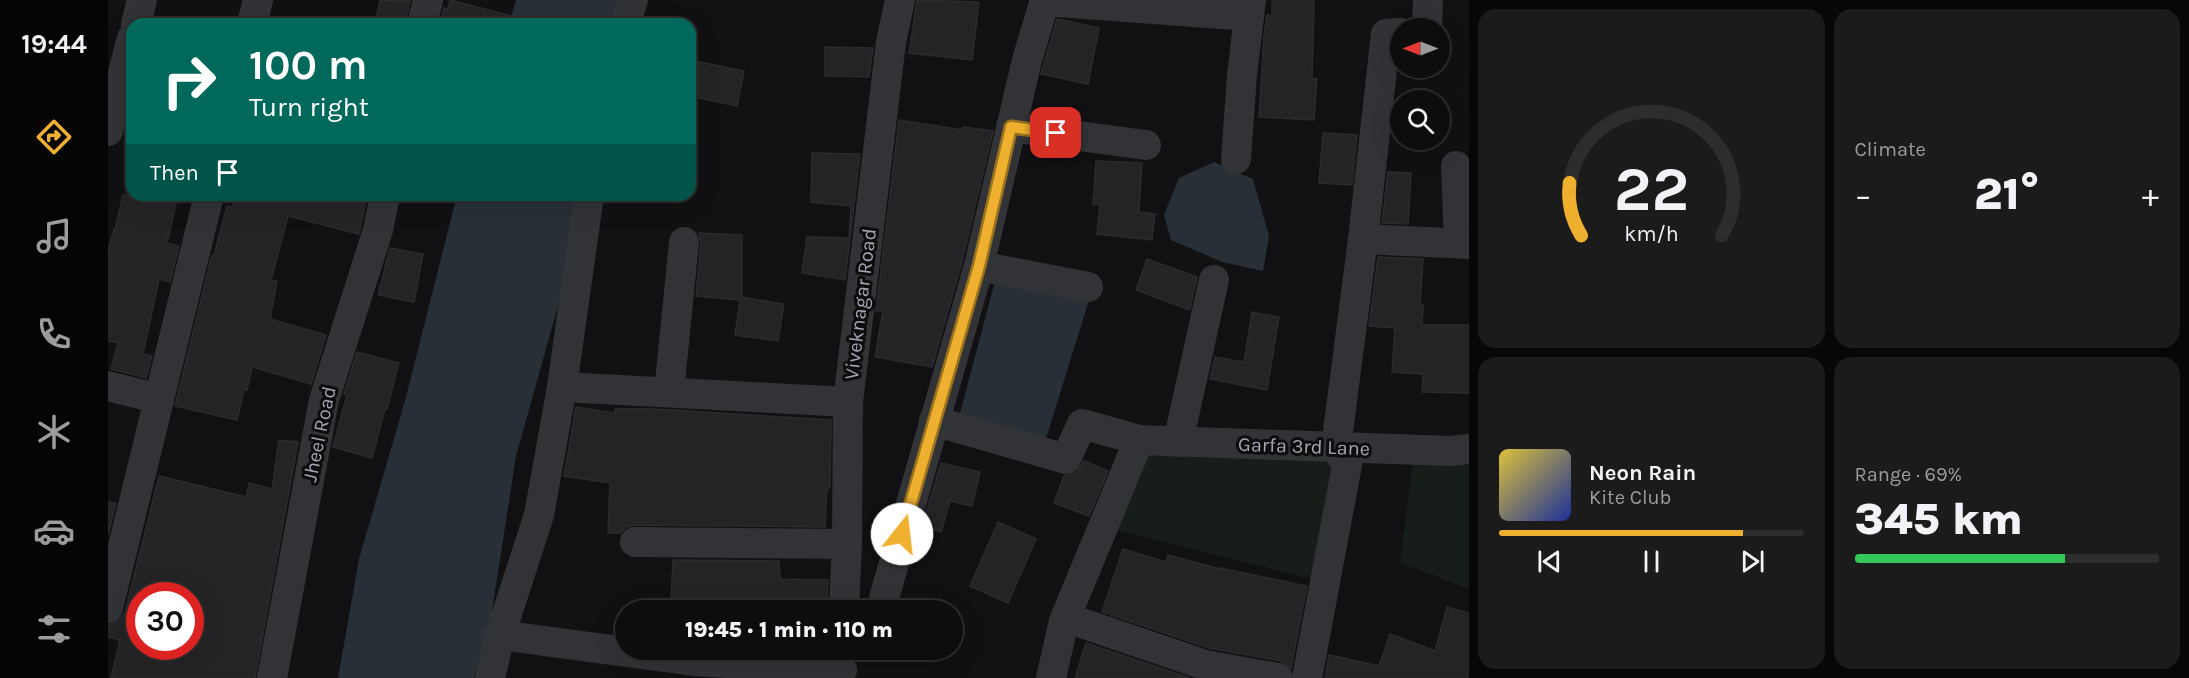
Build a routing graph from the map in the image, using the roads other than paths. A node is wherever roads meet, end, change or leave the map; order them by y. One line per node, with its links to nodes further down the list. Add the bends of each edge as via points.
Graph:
1 (142, 0): 9 (street)
2 (258, 0): 10 (street)
3 (428, 0): 11 (street)
4 (633, 0): 12 (street)
5 (900, 0): 34 (street, Viveknagar Road, via 891,42)
6 (1428, 0): 13 (street)
7 (1044, 1): 8 (street); 16 (street)
8 (1250, 8): 19 (street)
9 (138, 18)
10 (254, 18)
11 (424, 18)
12 (627, 18)
13 (1427, 18)
14 (1390, 34): 24 (street, via 1386,34)
15 (126, 61): 17 (street)
16 (1011, 127): 18 (street); 27 (street)
17 (108, 131)
18 (1146, 145)
19 (1236, 159)
20 (1456, 166): 26 (street)
21 (208, 201): 33 (street)
22 (384, 201): 48 (street, Jheel Road, via 324,400)
23 (589, 201): 31 (street)
24 (1363, 239): 26 (street); 38 (street)
25 (684, 242): 32 (street)
26 (1464, 243)
27 (979, 266): 29 (street); 35 (street)
28 (1214, 280): 37 (street)
29 (1088, 287)
30 (108, 386): 33 (street)
31 (562, 387): 32 (street); 46 (street, via 539,515)
32 (669, 392): 34 (street)
33 (159, 399): 42 (street)
34 (848, 402): 41 (street, Viveknagar Road)
35 (934, 421): 36 (street, Garfa 3rd Lane, via 1066,459 1082,424); 43 (street)
36 (1139, 440): 37 (street, Garfa 3rd Lane); 45 (street)
37 (1178, 442): 38 (street, Garfa 3rd Lane)
38 (1336, 447): 39 (street, Garfa 3rd Lane); 52 (street, via 1347,465)
39 (1469, 449)
40 (635, 542): 41 (street)
41 (847, 544): 44 (street, Viveknagar Road)
42 (110, 590)
43 (884, 598)
44 (844, 600)
45 (1067, 618): 50 (street); 51 (street, via 1205,665)
46 (500, 634): 47 (street, via 694,661); 49 (street)
47 (842, 666)
48 (272, 678)
49 (490, 678)
50 (1051, 678)
51 (1278, 678)
52 (1307, 678)

